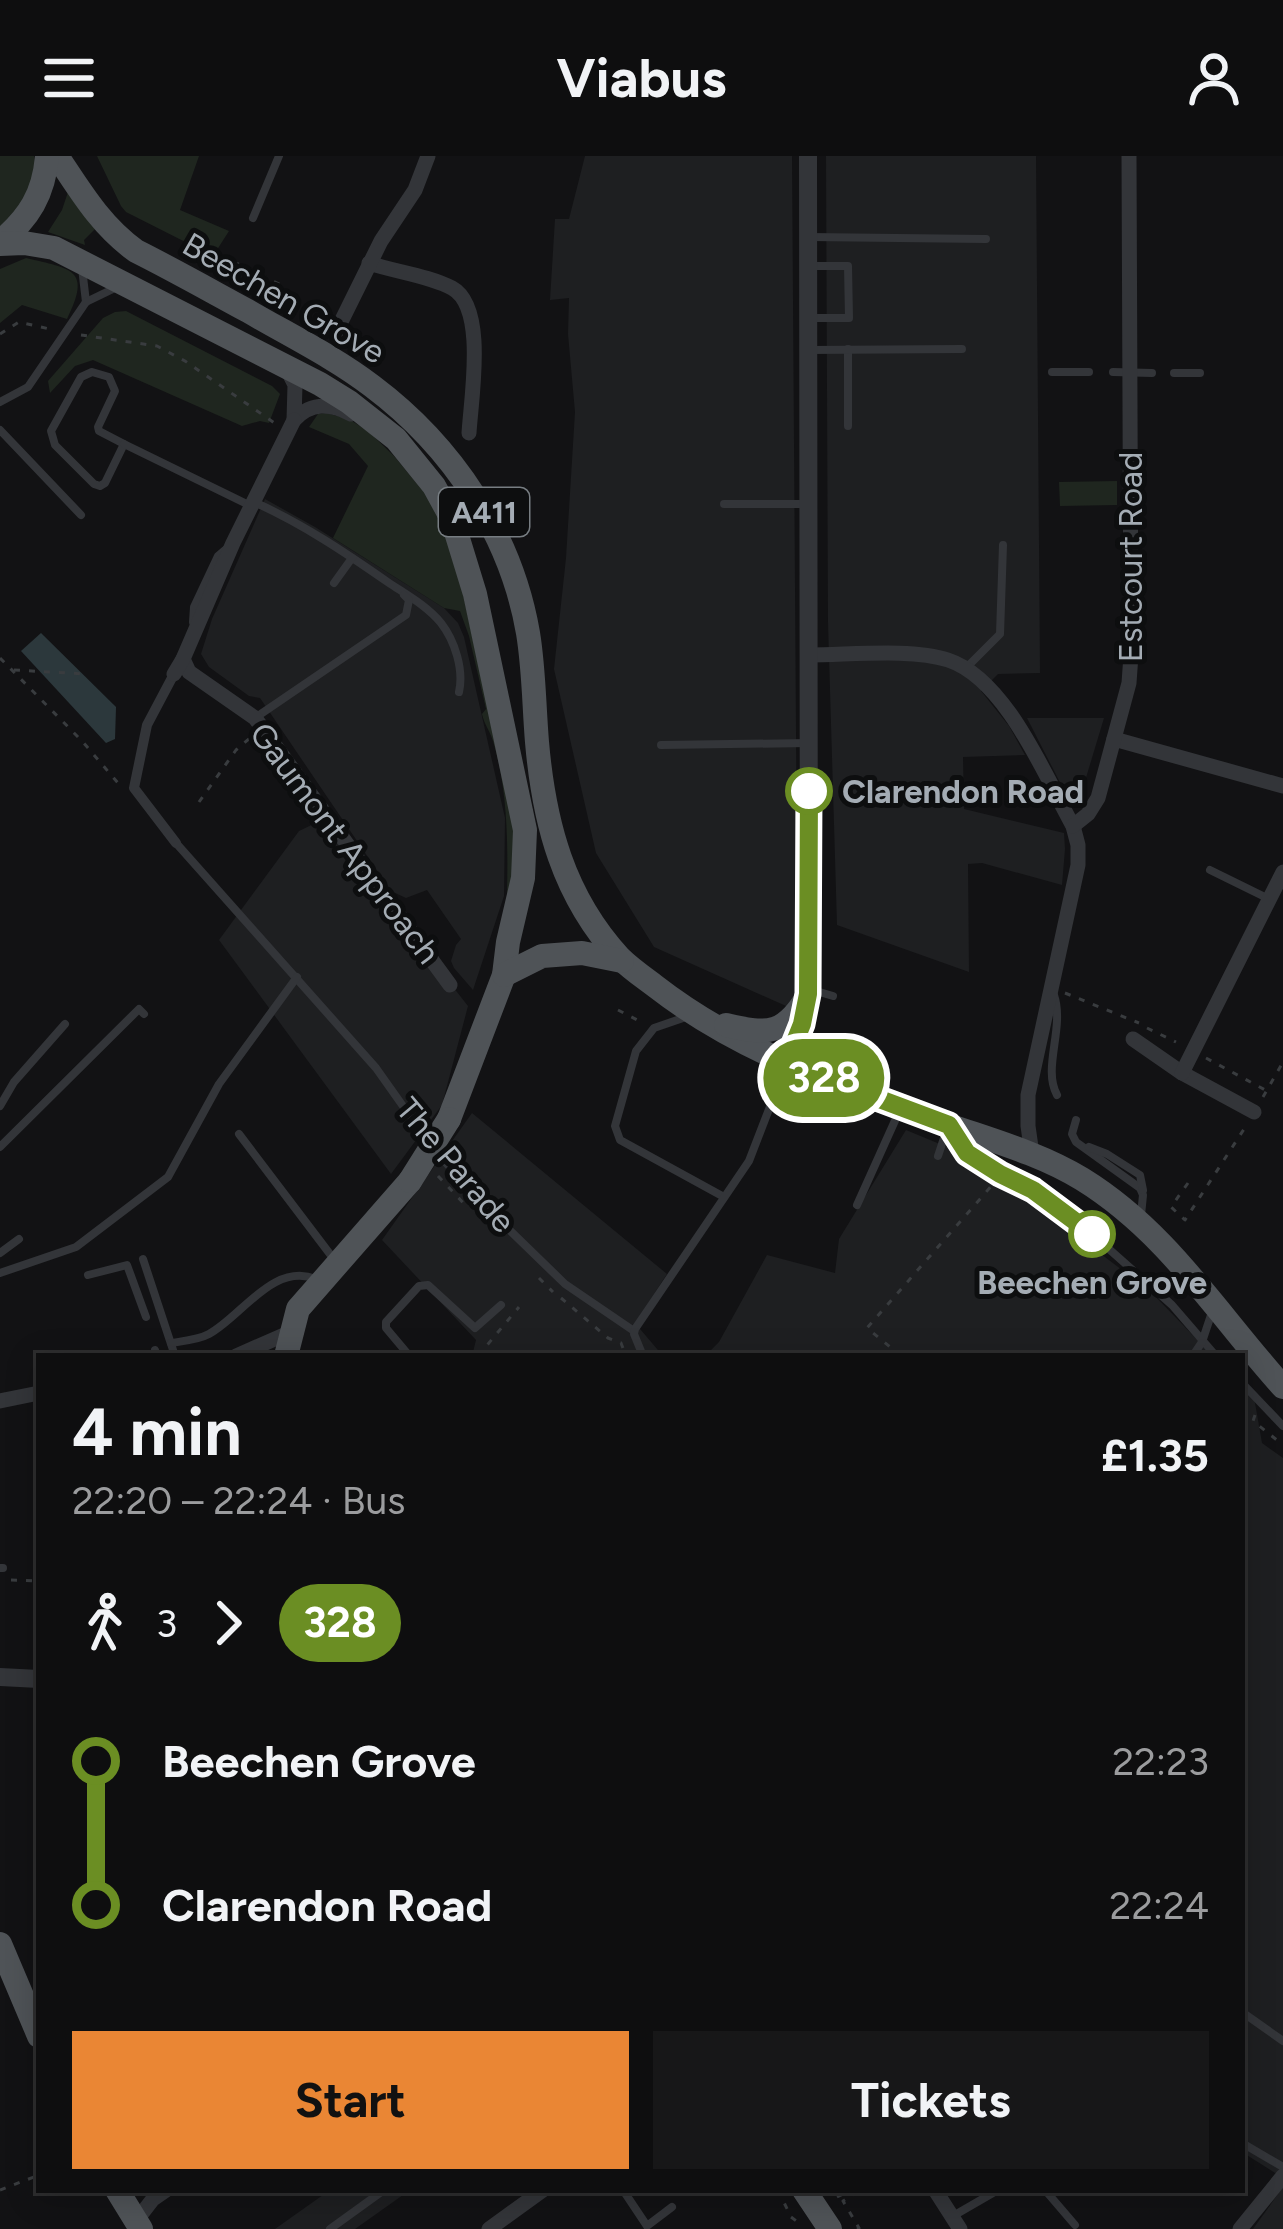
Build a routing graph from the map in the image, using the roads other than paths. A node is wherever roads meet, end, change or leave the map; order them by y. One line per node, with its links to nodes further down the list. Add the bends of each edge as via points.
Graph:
1 (47, 156): 10 (main road, A411, via 36,203)
2 (58, 156): 58 (main road, Beechen Grove / A411, via 117,237 372,386 468,485 501,543 524,615 552,839 569,883)
3 (279, 156): 7 (lane)
4 (428, 156): 12 (street)
5 (808, 156): 8 (street)
6 (1129, 156): 24 (street, Estcourt Road)
7 (253, 218)
8 (807, 237): 9 (lane); 13 (street)
9 (986, 238)
10 (0, 243): 11 (main road, Beechen Grove / A411, via 40,244)
11 (82, 261): 14 (main road, Beechen Grove / A411); 15 (lane)
12 (369, 263): 17 (street); 32 (street, via 451,287 467,302)
13 (807, 266): 16 (street); 16 (lane, via 848,266 849,318)
14 (124, 284): 15 (lane); 21 (main road, Beechen Grove / A411)
15 (86, 302): 28 (lane, via 28,387)
16 (808, 318): 19 (street)
17 (336, 332)
18 (848, 349): 19 (lane); 20 (lane); 30 (lane)
19 (808, 350): 36 (street)
20 (962, 350)
21 (285, 366): 29 (street, via 295,385); 33 (main road, Beechen Grove / A411)
22 (1052, 372): 23 (lane)
23 (1088, 372)
24 (1122, 372): 25 (lane); 49 (street, Estcourt Road, via 1131,656)
25 (1152, 373)
26 (1174, 373): 27 (lane)
27 (1200, 373)
28 (0, 402)
29 (291, 426): 33 (street, via 308,407 330,406); 35 (street)
30 (848, 426)
31 (0, 430): 38 (lane)
32 (469, 434)
33 (396, 439): 59 (main road, Beechen Grove / A411, via 434,486 464,553 517,788 523,878)
34 (124, 444): 34 (lane, via 100,486 55,445 52,431 81,376 109,377 115,391 98,427); 35 (lane)
35 (252, 504): 40 (lane, via 291,518); 44 (street)
36 (808, 504): 37 (lane); 43 (street)
37 (724, 505)
38 (82, 515)
39 (1003, 545): 45 (lane, via 1000,634)
40 (352, 558): 41 (lane); 42 (lane)
41 (334, 583)
42 (398, 589): 47 (lane, via 446,629); 48 (lane, via 409,600 406,615)
43 (810, 655): 45 (street, via 914,655); 50 (street)
44 (184, 659): 46 (street); 48 (street, Gaumont Approach, via 189,672)
45 (964, 669): 53 (street, via 1010,713)
46 (174, 674): 54 (street, via 147,725 134,788)
47 (460, 692)
48 (259, 723): 61 (street, Gaumont Approach)
49 (1114, 739): 52 (street); 53 (street, Estcourt Road, via 1098,798)
50 (809, 743): 51 (lane); 63 (street)
51 (661, 745)
52 (1283, 786)
53 (1073, 826): 62 (street, via 1078,865)
54 (176, 842): 60 (lane, The Parade)
55 (1210, 870): 57 (lane)
56 (1283, 872): 57 (street)
57 (1269, 899): 69 (street)
58 (622, 961): 59 (main road, via 542,956); 65 (main road, Beechen Grove / A411)
59 (504, 975): 86 (main road, A411, bridge, via 448,1119 410,1181)
60 (297, 977): 87 (lane, via 219,1084 168,1177 76,1247); 92 (lane, The Parade, via 496,1217 566,1284)
61 (450, 985)
62 (1052, 988): 70 (lane); 78 (street, via 1028,1095)
63 (817, 993): 65 (main road, via 776,1030); 68 (street)
64 (145, 1014): 77 (lane, via 139,1009)
65 (693, 1016): 68 (main road, Beechen Grove / A411); 80 (lane, via 654,1028 636,1051 615,1126 620,1140)
66 (65, 1024): 71 (lane)
67 (1133, 1039): 69 (street)
68 (786, 1064): 72 (main road, Beechen Grove / A411); 80 (lane, via 748,1161)
69 (1181, 1073): 73 (street)
70 (1057, 1096)
71 (0, 1106)
72 (901, 1107): 75 (main road, Beechen Grove / A411); 81 (lane)
73 (1254, 1112)
74 (1076, 1120): 82 (lane, via 1076,1142 1136,1184)
75 (949, 1125): 78 (main road, Beechen Grove / A411); 79 (lane); 93 (lane, via 967,1153 1092,1234)
76 (239, 1134): 86 (lane)
77 (0, 1147)
78 (1032, 1154): 82 (main road, Beechen Grove / A411)
79 (938, 1156)
80 (724, 1197): 92 (lane)
81 (857, 1205)
82 (1142, 1208): 90 (main road, Beechen Grove / A411)
83 (19, 1239): 84 (lane)
84 (0, 1253)
85 (143, 1259): 94 (lane)
86 (330, 1272): 94 (lane, via 279,1279 207,1336); 95 (main road, A411, via 298,1309)
87 (0, 1273)
88 (88, 1275): 91 (lane, via 127,1265)
89 (501, 1305): 98 (lane, via 475,1328 428,1285 419,1286 386,1322)
90 (1215, 1305): 93 (lane); 102 (main road, Beechen Grove / A411)
91 (146, 1317)
92 (634, 1332): 99 (lane)
93 (1202, 1342): 100 (lane); 101 (lane)
94 (171, 1343): 96 (lane)
95 (289, 1344): 97 (street)
96 (174, 1353)
97 (253, 1353)
98 (407, 1353)
99 (642, 1353)
100 (1195, 1353)
101 (1213, 1353)
102 (1274, 1365): 104 (main road, Beechen Grove / A411)
103 (1245, 1386): 107 (lane)
104 (1283, 1387)
105 (36, 1394): 106 (street)
106 (0, 1399)
107 (1283, 1426)
108 (0, 1677): 109 (street)
109 (36, 1679)
110 (0, 1944): 112 (main road)
111 (1245, 2014): 113 (lane)
112 (36, 2029)
113 (1283, 2041)
114 (1245, 2145): 115 (lane)
115 (1283, 2167)
116 (1283, 2176): 131 (street)
117 (119, 2193): 127 (main road)
118 (162, 2193): 127 (street)
119 (380, 2193): 129 (lane)
120 (539, 2193): 130 (street)
121 (625, 2193): 125 (lane, via 646,2225)
122 (937, 2193): 126 (street)
123 (994, 2193): 126 (lane)
124 (1048, 2193): 128 (lane)
125 (672, 2207)
126 (956, 2223)
127 (139, 2225)
128 (1075, 2225)
129 (330, 2229)
130 (489, 2229)
131 (1240, 2229)

